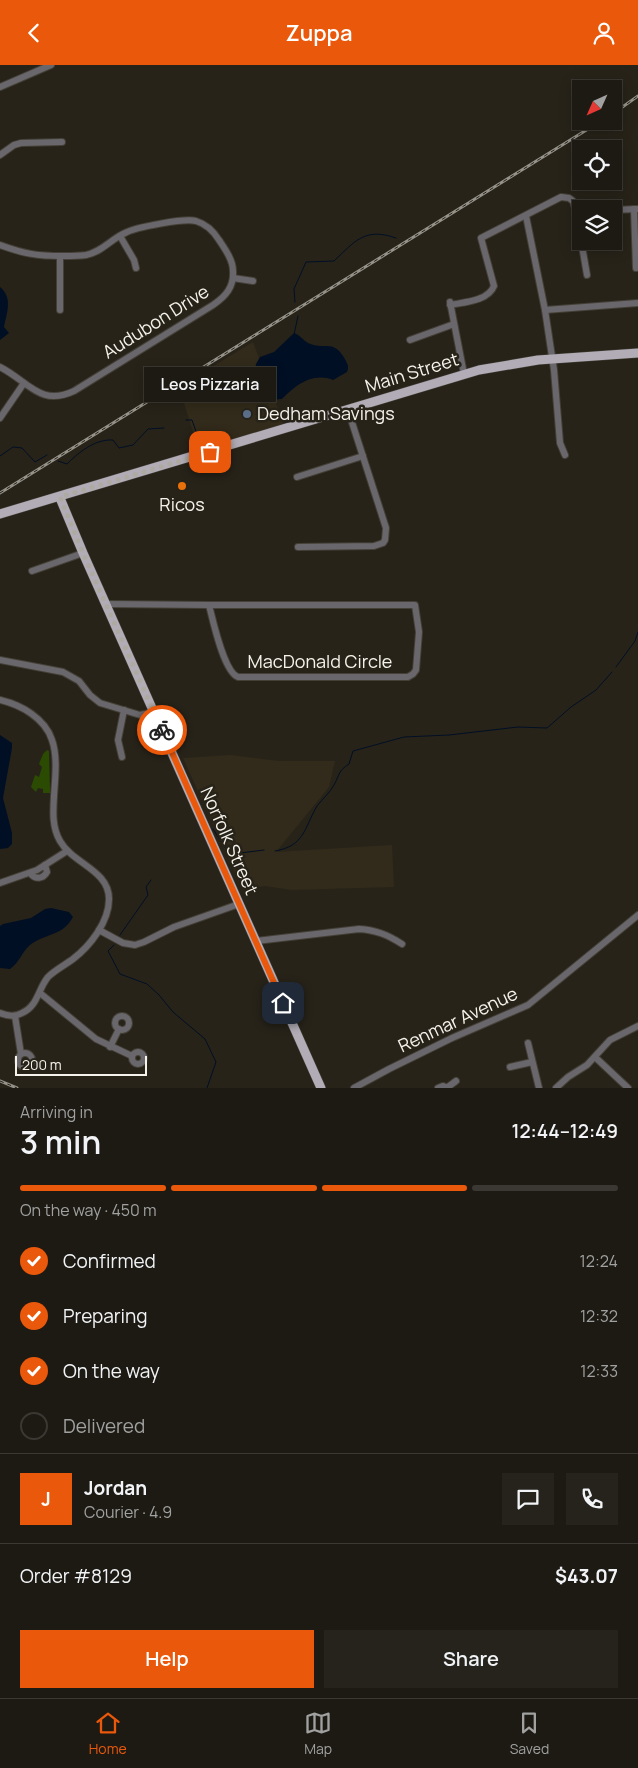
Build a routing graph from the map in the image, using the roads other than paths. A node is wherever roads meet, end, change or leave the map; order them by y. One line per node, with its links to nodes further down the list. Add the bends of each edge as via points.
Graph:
1 (51, 65): 2 (street)
2 (0, 87)
3 (62, 142): 4 (street, via 21,143)
4 (0, 155)
5 (572, 200): 8 (street, via 567,196 558,198)
6 (636, 209): 7 (street); 14 (street)
7 (622, 210)
8 (526, 216): 20 (street); 21 (street, via 481,238 494,286 491,293 482,298 450,303)
9 (120, 235): 12 (street, via 93,253); 13 (street); 16 (street, via 182,221 197,222 216,235 233,264)
10 (0, 245): 12 (street, via 29,255)
11 (584, 250): 15 (street)
12 (60, 256): 19 (street)
13 (136, 268)
14 (636, 268)
15 (587, 275)
16 (233, 278): 17 (street); 27 (street, Audubon Drive, via 229,291 213,305 74,391 50,397)
17 (253, 281)
18 (638, 303): 20 (street)
19 (60, 310)
20 (545, 310): 24 (street)
21 (454, 324): 22 (street); 26 (street)
22 (410, 340)
23 (638, 353): 24 (main road, Main Street)
24 (553, 358): 26 (main road, Main Street); 30 (street, via 560,443)
25 (0, 367): 27 (street, Audubon Drive)
26 (464, 374): 28 (main road, Main Street)
27 (24, 383): 29 (street)
28 (348, 410): 31 (street); 33 (main road, Main Street)
29 (0, 418)
30 (565, 455)
31 (363, 456): 32 (street); 35 (street, via 386,528 384,542 374,546)
32 (297, 477)
33 (60, 497): 34 (main road, Main Street); 36 (main road, Norfolk Street)
34 (0, 515)
35 (298, 547)
36 (83, 553): 37 (street); 38 (main road, Norfolk Street)
37 (32, 571)
38 (106, 604): 39 (street, MacDonald Circle); 43 (main road, Norfolk Street)
39 (209, 605): 39 (street, MacDonald Circle, via 415,605 419,632 416,670 408,677 234,676)
40 (0, 660): 42 (street, via 63,672 79,681 100,703)
41 (0, 700): 45 (street, via 33,715 52,739 55,757 54,822 56,833)
42 (124, 710): 43 (street, via 140,715); 44 (street, via 118,735)
43 (154, 712): 47 (main road, Norfolk Street)
44 (122, 757)
45 (67, 851): 46 (street, via 30,873); 49 (street, via 100,876 108,891 108,909)
46 (0, 883)
47 (239, 904): 49 (street, via 135,945 123,943); 50 (main road, Norfolk Street)
48 (638, 915): 66 (street, Renmar Avenue, via 528,1005 452,1038)
49 (99, 930): 52 (street, via 75,958 50,976)
50 (256, 941): 51 (street, via 370,929); 65 (main road, Norfolk Street)
51 (402, 944)
52 (40, 993): 54 (street, via 32,1005); 58 (street, via 86,1032)
53 (0, 1013): 54 (street)
54 (15, 1016): 59 (street)
55 (638, 1026): 61 (street, via 610,1039)
56 (119, 1029): 58 (street)
57 (528, 1043): 62 (street)
58 (110, 1047): 60 (street)
59 (21, 1055)
60 (132, 1057)
61 (595, 1057): 70 (street); 71 (street)
62 (532, 1062): 63 (street); 69 (street)
63 (510, 1067)
64 (456, 1081): 68 (street)
65 (321, 1088)
66 (354, 1088)
67 (438, 1088): 68 (street)
68 (448, 1088)
69 (539, 1088)
70 (556, 1088)
71 (628, 1088)

